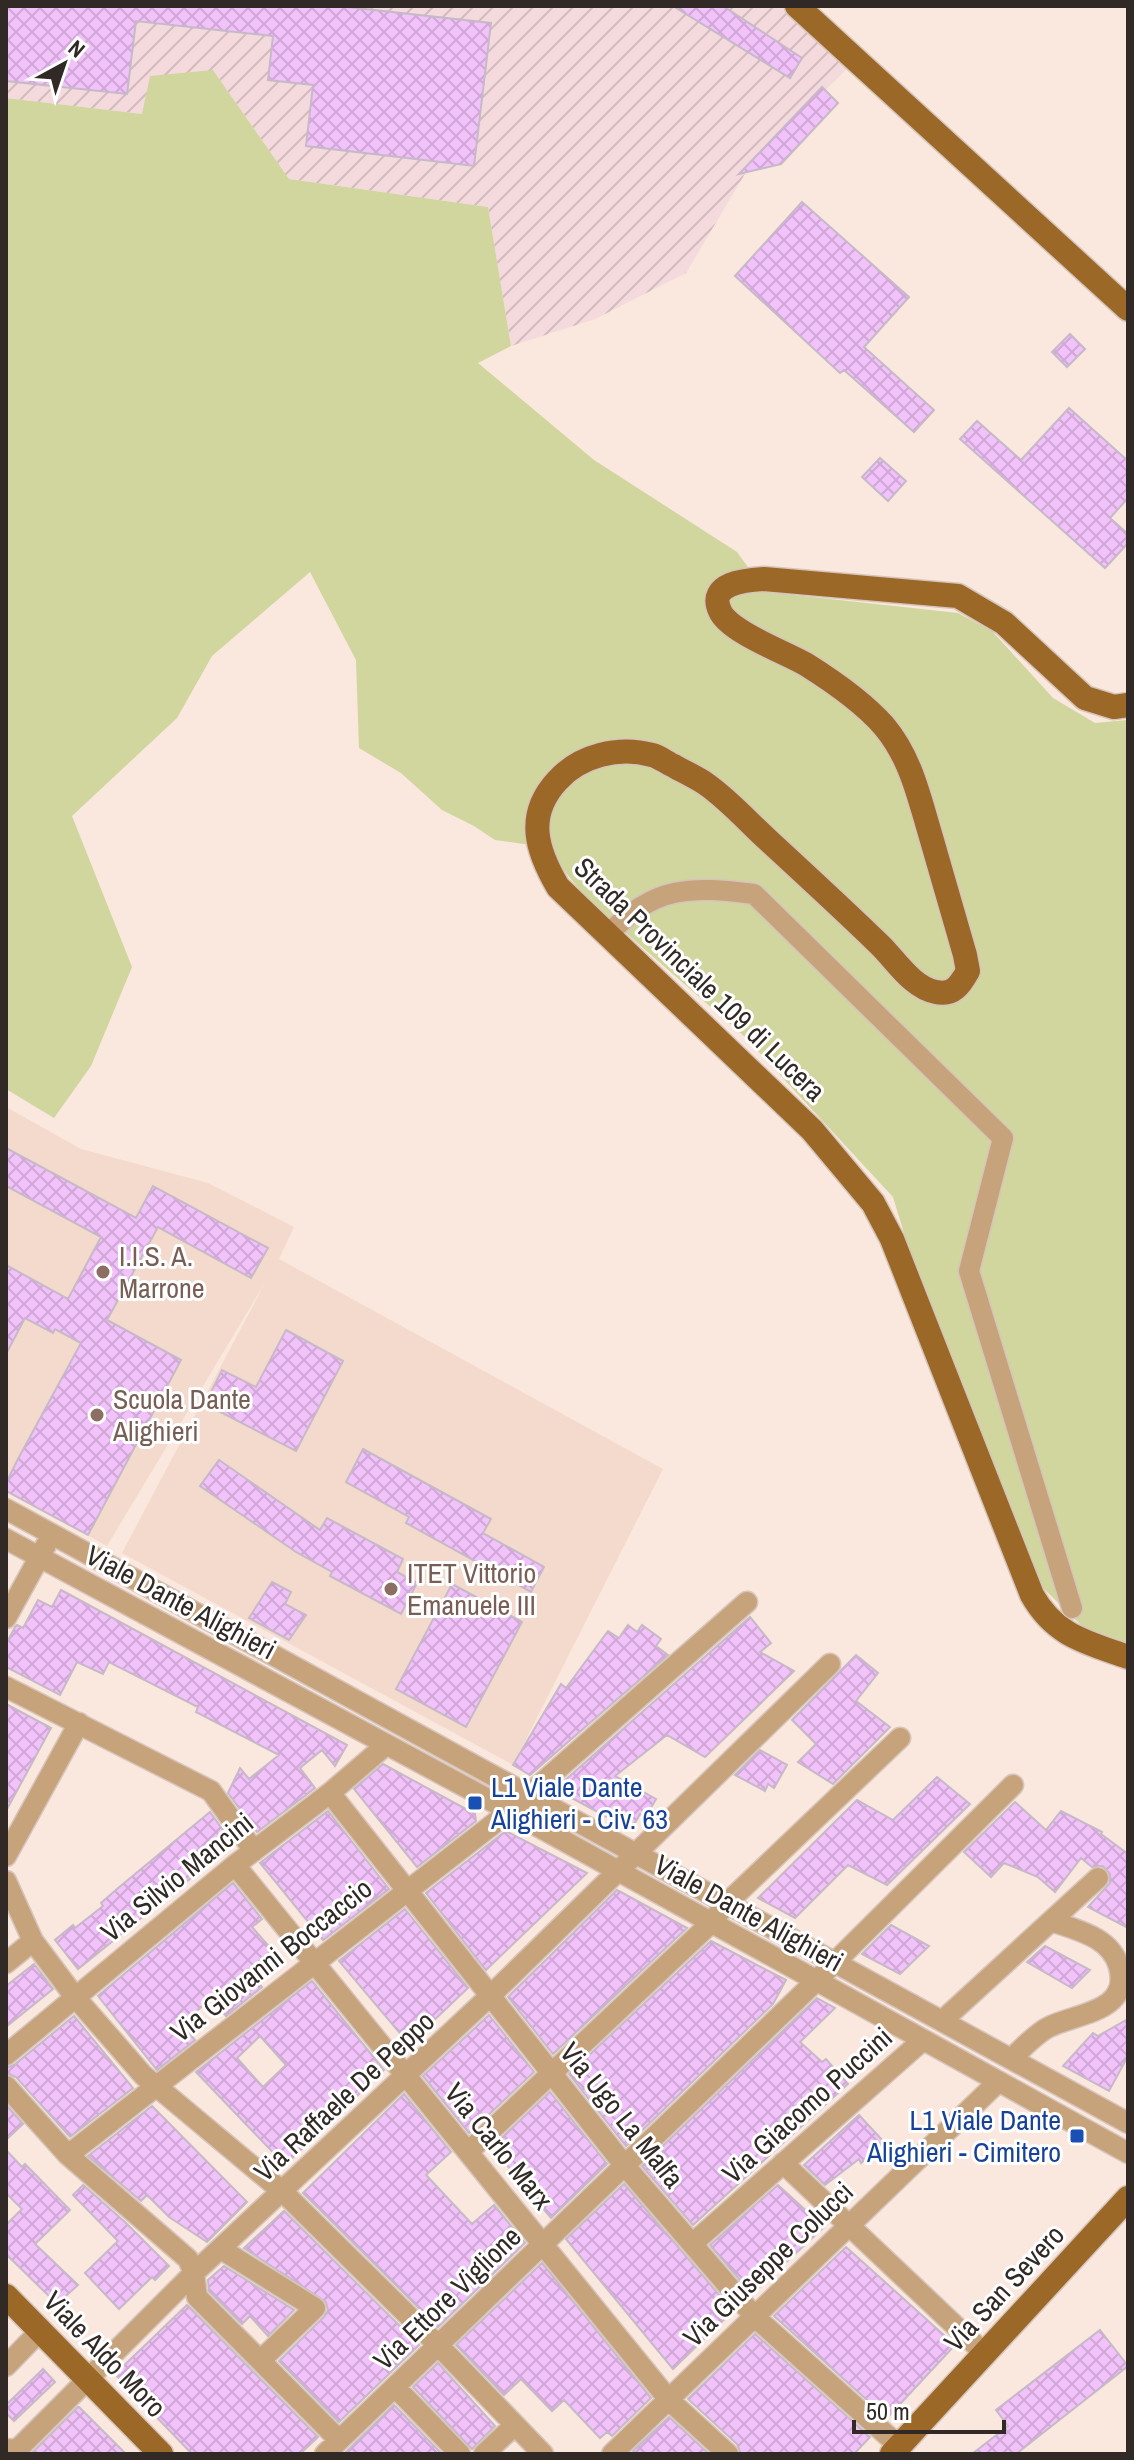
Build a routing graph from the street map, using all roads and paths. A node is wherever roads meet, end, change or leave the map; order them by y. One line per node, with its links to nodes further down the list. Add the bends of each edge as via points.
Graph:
1 (797, 6): 2 (main road)
2 (1128, 309)
3 (1128, 705): 4 (main road, Strada Provinciale 109 di Lucera, via 1114,707 1085,698 1004,623 958,596 739,580 718,596 724,617 848,693 883,725 907,758 968,971 949,993 916,982 707,785 654,755 626,752 590,758 561,777 540,809 537,828 543,861 558,887)
4 (608, 935): 10 (street, via 659,896 707,888 754,894 1003,1138 969,1271); 12 (main road, Strada Provinciale 109 di Lucera, via 812,1130 873,1203 892,1239 1032,1595 1059,1629)
5 (6, 1509): 6 (street, Viale Dante Alighieri)
6 (52, 1535): 8 (street); 20 (street, Viale Dante Alighieri)
7 (6, 1539): 8 (street, Viale Dante Alighieri)
8 (39, 1557): 11 (street); 17 (street, Viale Dante Alighieri)
9 (747, 1602): 20 (street, Via Giovanni Boccaccio)
10 (1072, 1608)
11 (6, 1618)
12 (1128, 1657)
13 (830, 1664): 23 (street, Via Raffaele De Peppo)
14 (6, 1687): 15 (street)
15 (79, 1723): 22 (street, via 211,1791); 24 (street)
16 (900, 1738): 30 (street)
17 (386, 1745): 19 (street, Via Silvio Mancini); 21 (street, Viale Dante Alighieri)
18 (1013, 1785): 35 (street, Via Ettore Viglione)
19 (330, 1793): 22 (street, Via Silvio Mancini); 29 (street, Via Ugo La Malfa)
20 (530, 1795): 21 (street, Via Giovanni Boccaccio); 23 (street, Viale Dante Alighieri)
21 (510, 1811): 26 (street, Viale Dante Alighieri); 29 (street, Via Giovanni Boccaccio)
22 (254, 1851): 25 (street, Via Silvio Mancini)
23 (637, 1852): 26 (street, Via Raffaele De Peppo); 30 (street, Viale Dante Alighieri)
24 (6, 1856)
25 (235, 1865): 34 (street, Via Carlo Marx); 39 (street, Via Silvio Mancini)
26 (618, 1872): 32 (street, Viale Dante Alighieri); 38 (street, Via Raffaele De Peppo)
27 (1098, 1878): 31 (street)
28 (6, 1881): 33 (street)
29 (406, 1890): 34 (street, Via Giovanni Boccaccio); 38 (street, Via Ugo La Malfa)
30 (727, 1903): 32 (street); 35 (street, Viale Dante Alighieri)
31 (1051, 1921): 40 (street); 43 (street, via 1104,1944 1116,1955 1122,1979 1115,1997 1090,2014 1050,2027)
32 (710, 1924): 37 (street, Viale Dante Alighieri); 44 (street)
33 (33, 1941): 36 (street); 39 (street)
34 (312, 1962): 45 (street, Via Carlo Marx); 48 (street, Via Giovanni Boccaccio)
35 (834, 1962): 37 (street, Via Ettore Viglione); 40 (street, Viale Dante Alighieri)
36 (6, 1963)
37 (815, 1982): 41 (street, Viale Dante Alighieri); 54 (street, Via Ettore Viglione)
38 (490, 1996): 44 (street, Via Ugo La Malfa); 45 (street, Via Raffaele De Peppo)
39 (75, 1997): 42 (street, Via Silvio Mancini); 48 (street)
40 (942, 2021): 43 (street, Viale Dante Alighieri)
41 (923, 2040): 46 (street, Viale Dante Alighieri); 53 (street, Via Giacomo Puccini)
42 (6, 2055)
43 (1011, 2059): 49 (street, Viale Dante Alighieri)
44 (552, 2073): 50 (street); 54 (street, Via Ugo La Malfa)
45 (406, 2077): 50 (street, Via Carlo Marx); 55 (street, Via Raffaele De Peppo)
46 (998, 2082): 51 (street, Viale Dante Alighieri); 57 (street, Via Giuseppe Colucci)
47 (6, 2086): 52 (street)
48 (156, 2087): 52 (street, Via Giovanni Boccaccio); 55 (street)
49 (1128, 2123)
50 (468, 2152): 59 (street, Via Carlo Marx)
51 (1128, 2153)
52 (68, 2155): 61 (street, via 188,2259)
53 (783, 2163): 57 (street); 58 (street, Via Giacomo Puccini)
54 (625, 2166): 58 (street, Via Ugo La Malfa); 59 (street, Via Ettore Viglione)
55 (283, 2192): 60 (street, Via Raffaele De Peppo); 65 (street)
56 (1128, 2198): 66 (main road, Via San Severo)
57 (848, 2224): 63 (street, Via Giuseppe Colucci); 66 (street)
58 (692, 2244): 63 (street, Via Ugo La Malfa)
59 (544, 2245): 65 (street, Via Ettore Viglione); 71 (street, Via Carlo Marx)
60 (221, 2249): 61 (street, Via Raffaele De Peppo); 67 (street, via 315,2308)
61 (194, 2273): 67 (street, via 197,2297); 69 (street, Via Raffaele De Peppo)
62 (6, 2296): 64 (main road, Viale Aldo Moro)
63 (755, 2317): 71 (street, Via Giuseppe Colucci); 75 (street, Via Ugo La Malfa)
64 (41, 2330): 68 (street); 69 (main road, Viale Aldo Moro)
65 (438, 2345): 70 (street, Via Ettore Viglione); 72 (street)
66 (984, 2353): 75 (main road, Via San Severo)
67 (261, 2360): 74 (street)
68 (6, 2366)
69 (89, 2380): 73 (street, Via Raffaele De Peppo); 77 (main road, Viale Aldo Moro)
70 (395, 2387): 74 (street, Via Ettore Viglione); 78 (street)
71 (669, 2400): 76 (street, Via Giuseppe Colucci); 81 (street, Via Carlo Marx)
72 (515, 2425): 79 (street); 80 (street)
73 (12, 2447)
74 (330, 2450)
75 (896, 2450)
76 (615, 2453)
77 (161, 2454)
78 (460, 2454)
79 (484, 2454)
80 (543, 2454)
81 (728, 2454)

